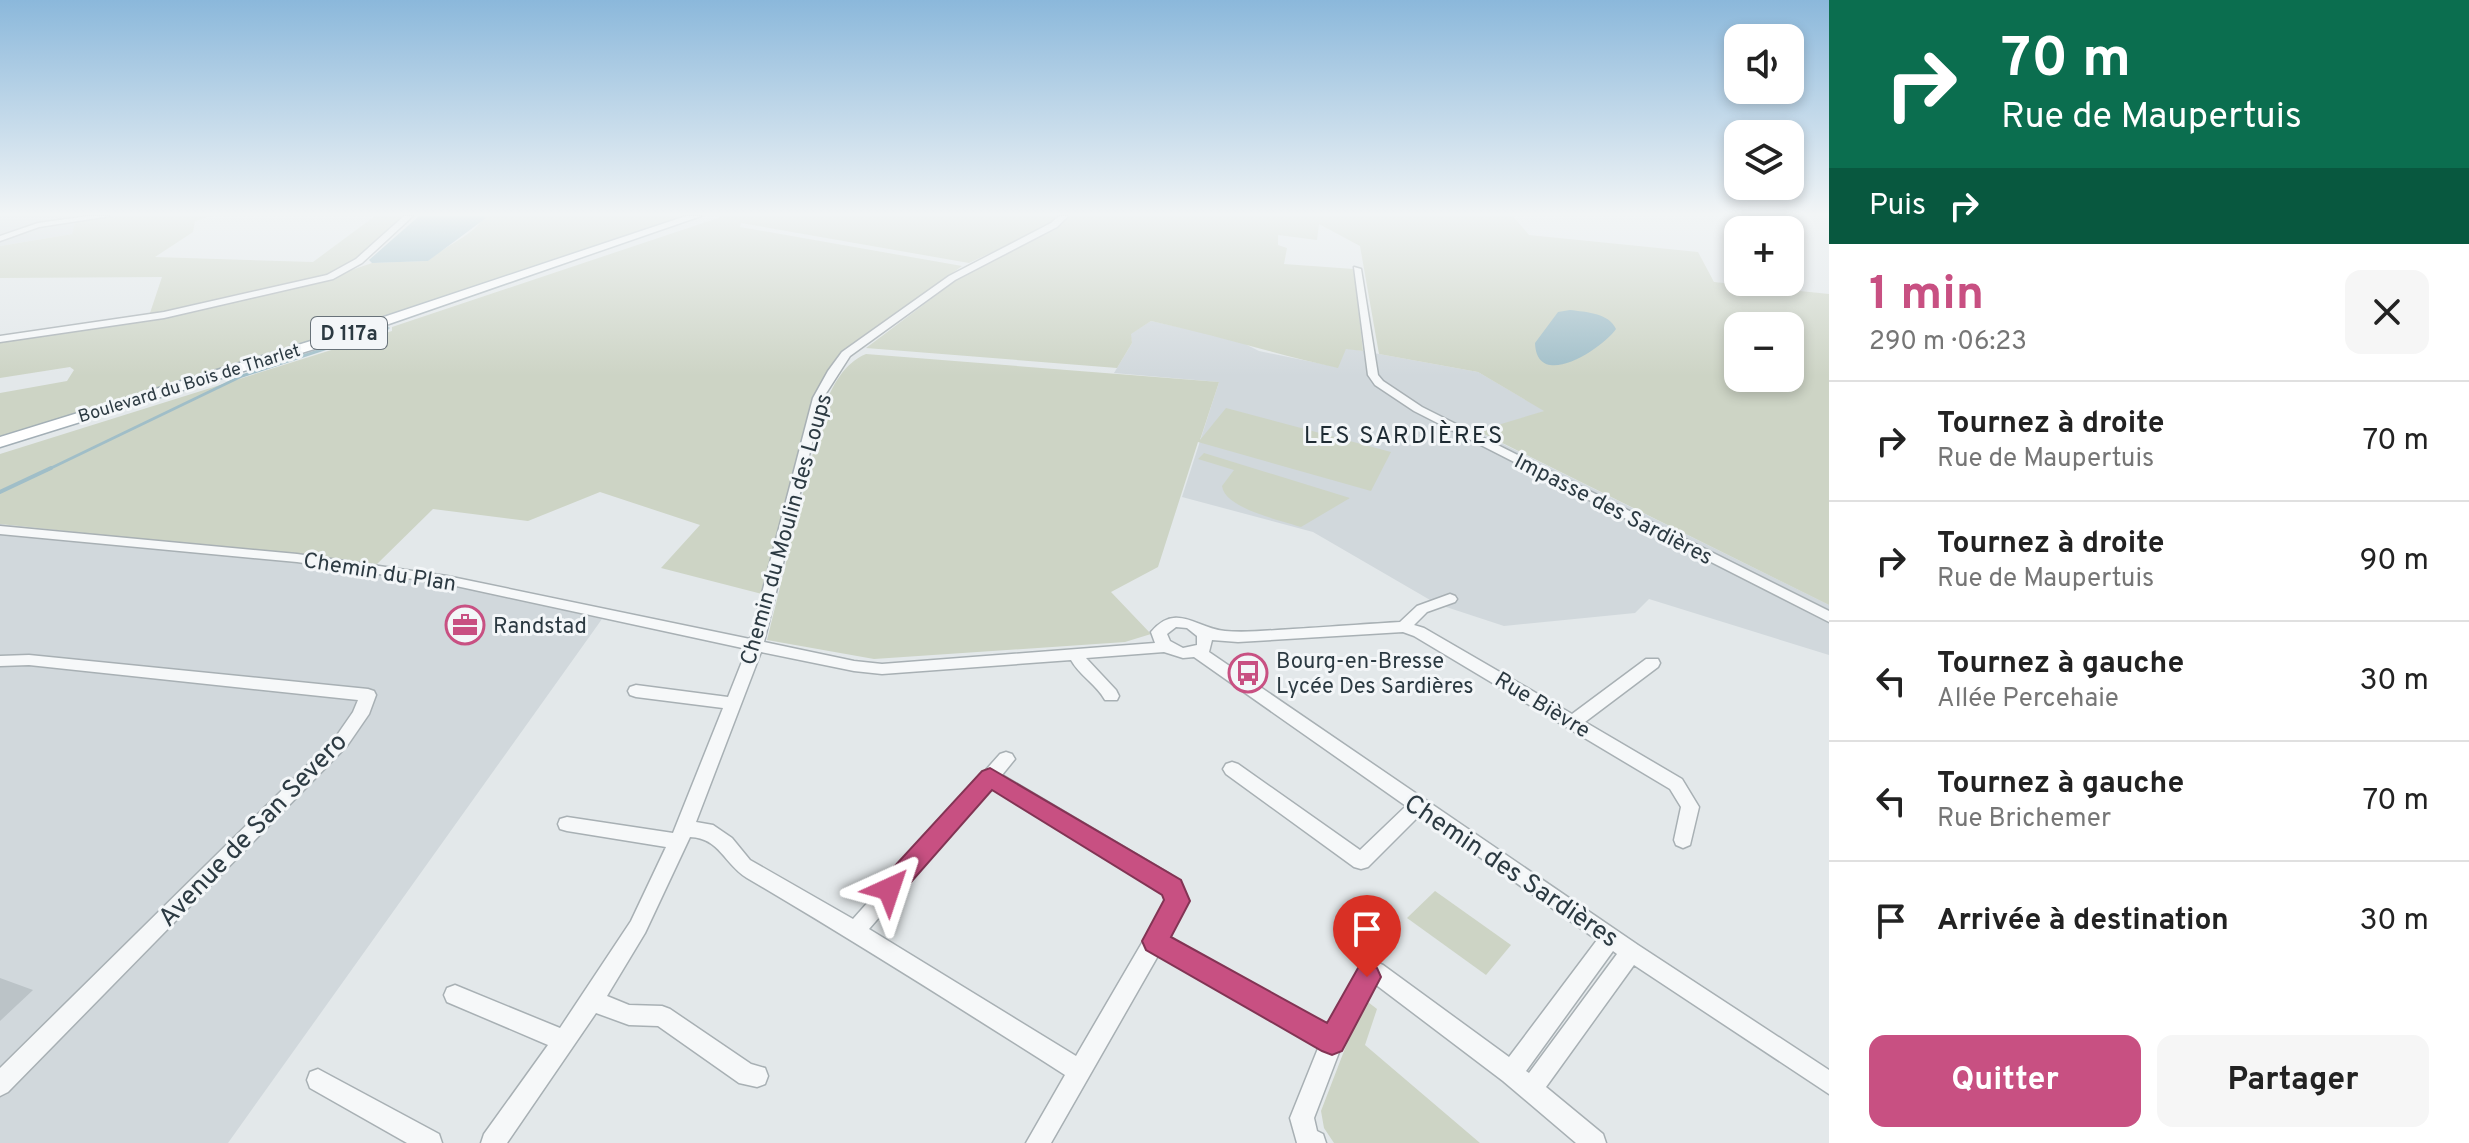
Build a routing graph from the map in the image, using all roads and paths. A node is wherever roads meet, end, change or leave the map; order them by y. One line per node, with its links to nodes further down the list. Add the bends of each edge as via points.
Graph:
1 (344, 269): 5 (street, via 330,277 164,315)
2 (539, 269): 6 (main road, Boulevard du Bois de Tharlet / D 117a)
3 (969, 269): 13 (street, Chemin du Moulin des Loups, via 846,354 833,371 818,398)
4 (1357, 269): 9 (street, Impasse des Sardières, via 1373,375 1379,383 1418,409)
5 (0, 339)
6 (0, 442)
7 (2, 532): 13 (street, Chemin du Plan, via 297,558 447,580)
8 (1450, 599): 10 (street, via 1422,609)
9 (1829, 617)
10 (1404, 627): 12 (street, Rue Bièvre); 20 (street, Rue Bièvre)
11 (1162, 641): 12 (street, via 1182,653); 12 (street, via 1164,626 1180,622 1197,627); 14 (street)
12 (1201, 643): 24 (street, Chemin des Sardières)
13 (756, 645): 14 (street, via 882,669); 19 (street, Chemin du Moulin des Loups)
14 (1076, 654): 18 (street, via 1083,671)
15 (0, 661): 41 (street, Avenue de San Severo, via 368,695 341,742)
16 (1652, 663): 20 (street)
17 (636, 691): 19 (street)
18 (1111, 696)
19 (732, 703): 26 (street, Chemin du Moulin des Loups)
20 (1573, 722): 27 (street, Rue Bièvre, via 1676,784 1690,807)
21 (1006, 759): 23 (street)
22 (1232, 769): 24 (street, via 1361,861)
23 (990, 777): 28 (street); 30 (street, via 1172,888 1177,901)
24 (1418, 806): 29 (street, Chemin des Sardières)
25 (567, 824): 26 (street)
26 (681, 835): 28 (street, via 706,830 743,866); 33 (street, Chemin du Moulin des Loups, via 638,927)
27 (1683, 840)
28 (855, 931): 36 (street)
29 (1611, 937): 31 (street, Chemin des Sardières); 37 (street)
30 (1155, 941): 35 (street); 36 (street)
31 (1631, 952): 40 (street, Chemin des Sardières); 42 (street)
32 (455, 995): 34 (street)
33 (592, 1001): 34 (street, Chemin du Moulin des Loups); 38 (street, via 629,1015 662,1016 747,1075)
34 (562, 1040): 44 (street, Chemin du Moulin des Loups)
35 (1332, 1041): 37 (street, via 1367,977 1376,972); 46 (street, via 1302,1118 1307,1139)
36 (1080, 1071): 45 (street)
37 (1511, 1073): 42 (street)
38 (757, 1076)
39 (318, 1080): 43 (street)
40 (1829, 1083)
41 (0, 1084)
42 (1531, 1089): 47 (street)
43 (430, 1143)
44 (493, 1143)
45 (1038, 1143)
46 (1314, 1143)
47 (1594, 1143)

